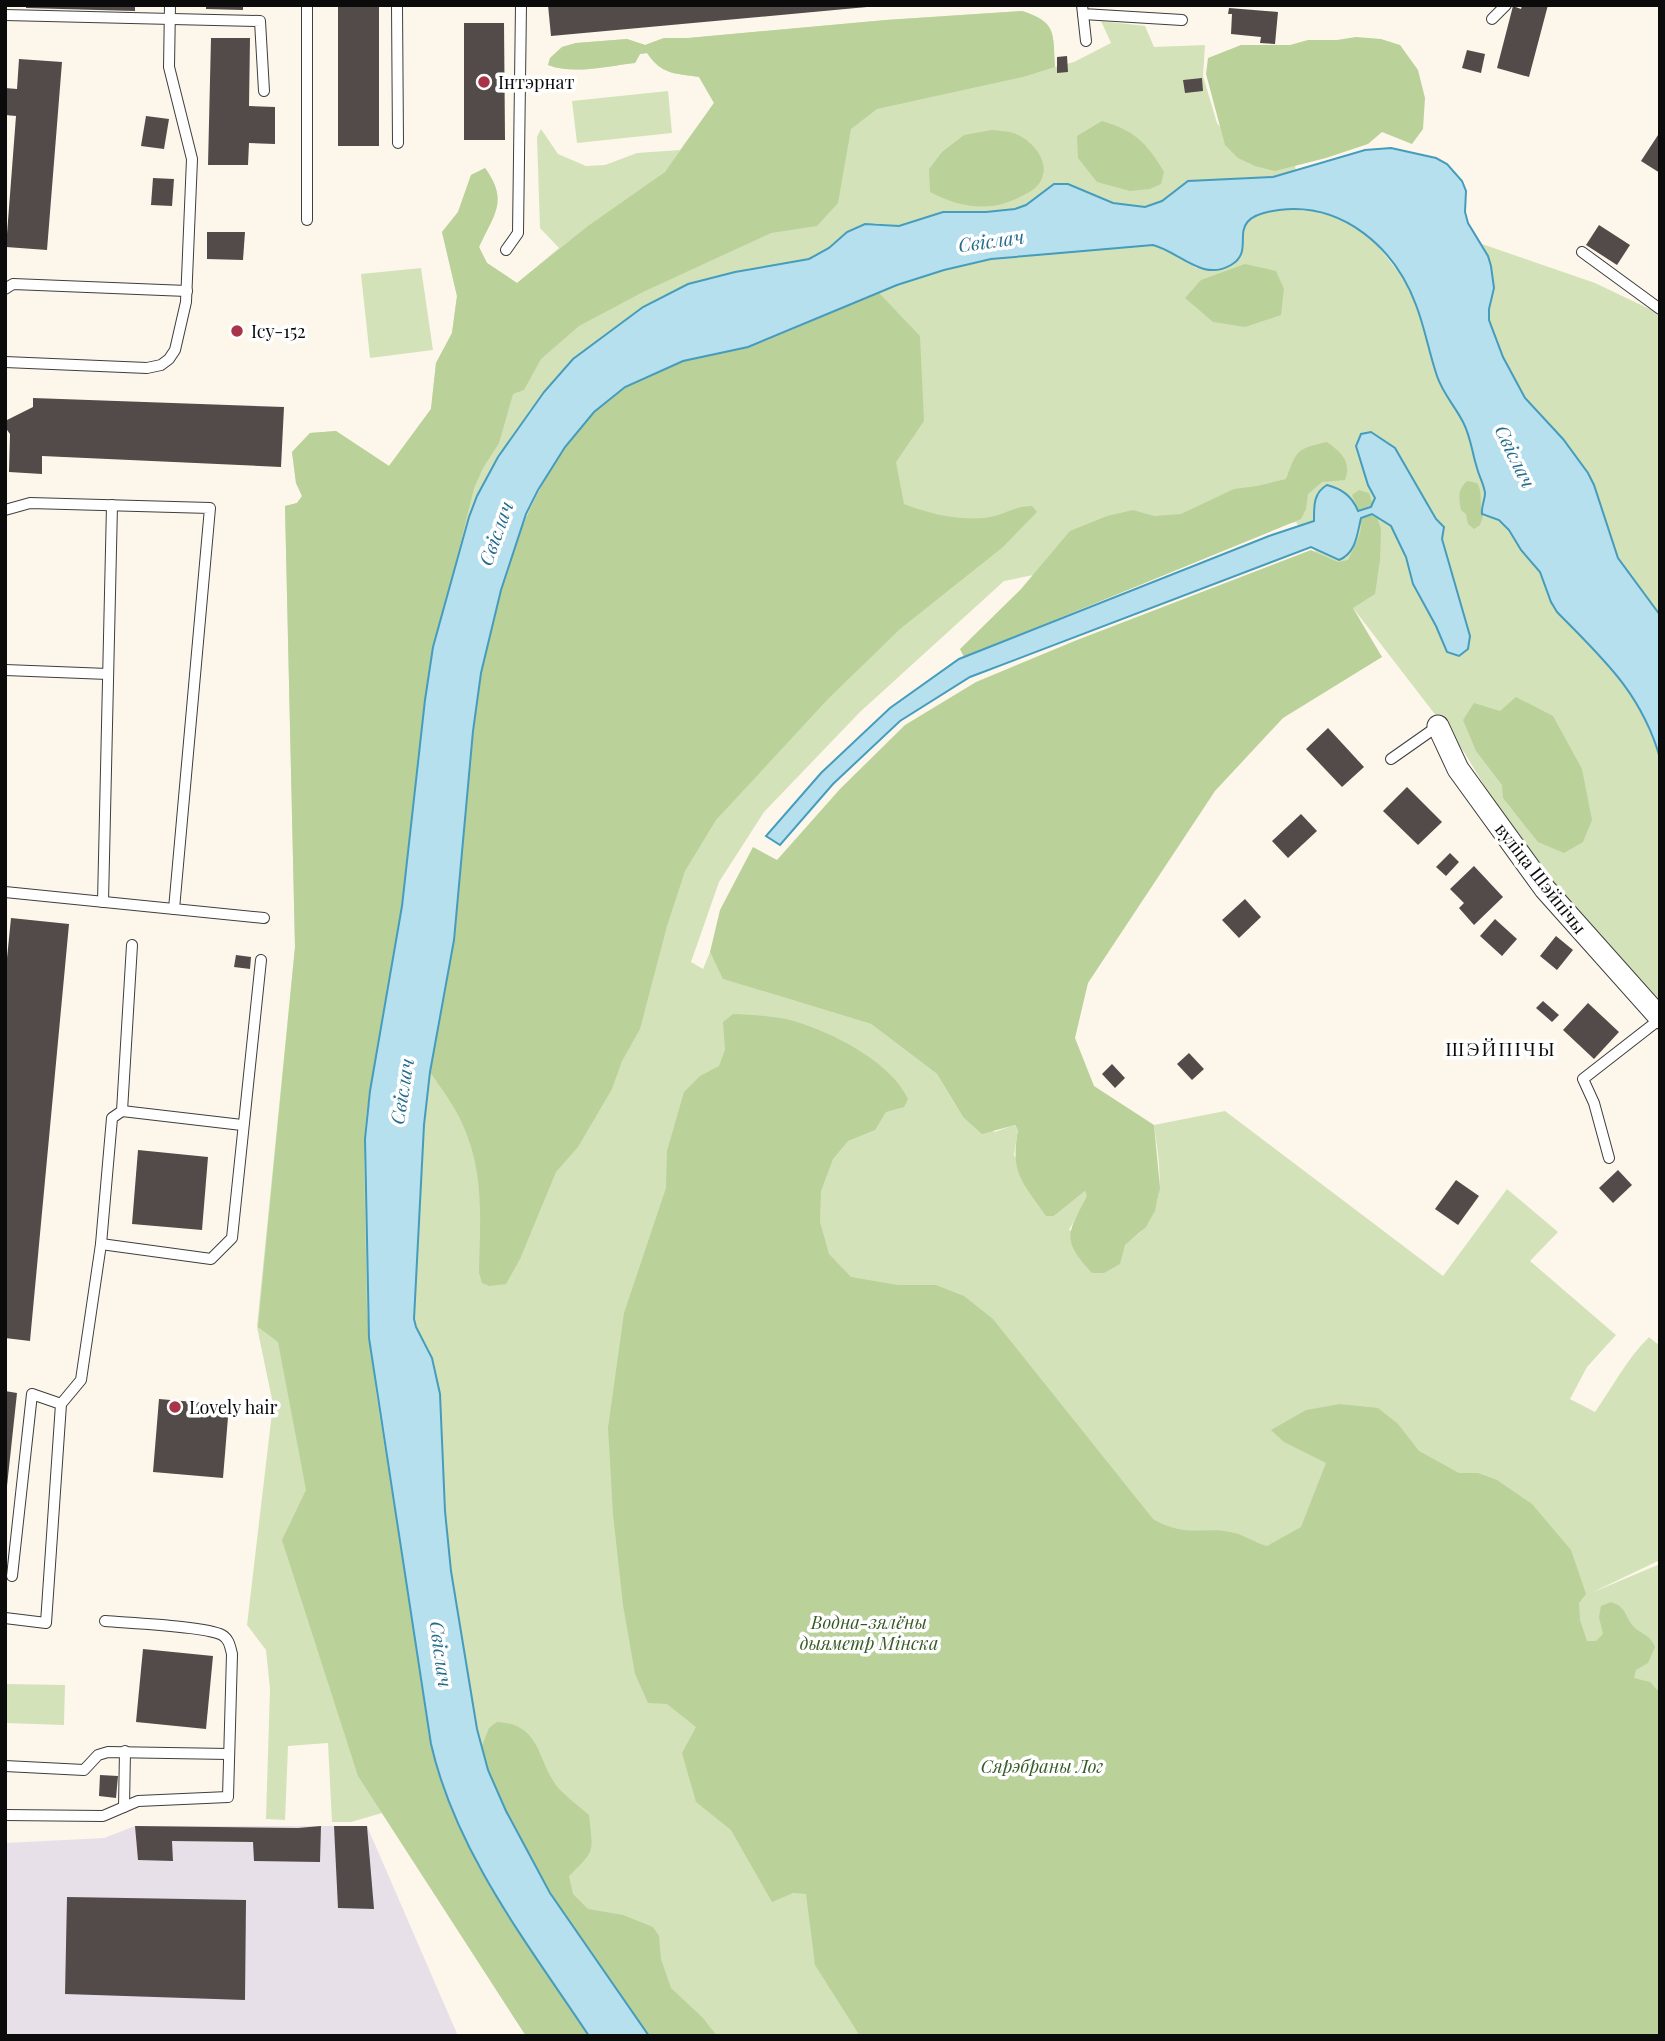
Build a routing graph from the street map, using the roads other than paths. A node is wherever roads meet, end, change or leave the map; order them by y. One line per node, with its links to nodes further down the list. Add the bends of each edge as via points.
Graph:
1 (170, 5): 9 (lane)
2 (307, 5): 14 (lane)
3 (397, 5): 13 (lane)
4 (521, 5): 15 (lane, via 518,233)
5 (1506, 5): 8 (lane)
6 (1083, 10): 10 (lane); 11 (lane)
7 (5, 15): 9 (lane)
8 (1492, 19)
9 (170, 20): 12 (lane, via 260,21); 18 (lane, via 169,66 192,159)
10 (1182, 20)
11 (1086, 41)
12 (264, 90)
13 (398, 143)
14 (307, 220)
15 (506, 250)
16 (1582, 252): 19 (lane)
17 (5, 289): 18 (lane, via 13,284)
18 (187, 291): 20 (lane, via 175,350 161,365 147,369)
19 (1660, 309)
20 (5, 362)
21 (112, 505): 22 (lane, via 30,503); 24 (lane); 29 (lane, via 210,508)
22 (5, 510)
23 (5, 670): 24 (lane)
24 (108, 674): 28 (lane)
25 (1438, 726): 26 (lane); 33 (street, вуліца Шэйпічы, via 1458,769 1545,889)
26 (1391, 759)
27 (5, 892): 28 (lane)
28 (103, 902): 29 (lane)
29 (174, 909): 30 (lane)
30 (264, 918)
31 (132, 945): 34 (lane)
32 (261, 960): 35 (lane)
33 (1660, 1019): 36 (lane, via 1583,1079)
34 (122, 1111): 35 (lane); 37 (lane, via 112,1118)
35 (243, 1125): 37 (lane, via 232,1238 211,1259)
36 (1609, 1158)
37 (101, 1244): 38 (lane, via 81,1380)
38 (61, 1404): 39 (lane, via 32,1394); 40 (lane, via 46,1623)
39 (12, 1576)
40 (5, 1618)
41 (105, 1621): 43 (lane, via 225,1636 232,1654)
42 (125, 1751): 43 (lane); 44 (lane, via 98,1755 84,1770); 45 (lane)
43 (229, 1754): 45 (lane, via 228,1797 138,1801)
44 (5, 1766)
45 (124, 1807): 46 (lane, via 103,1816)
46 (5, 1815)

